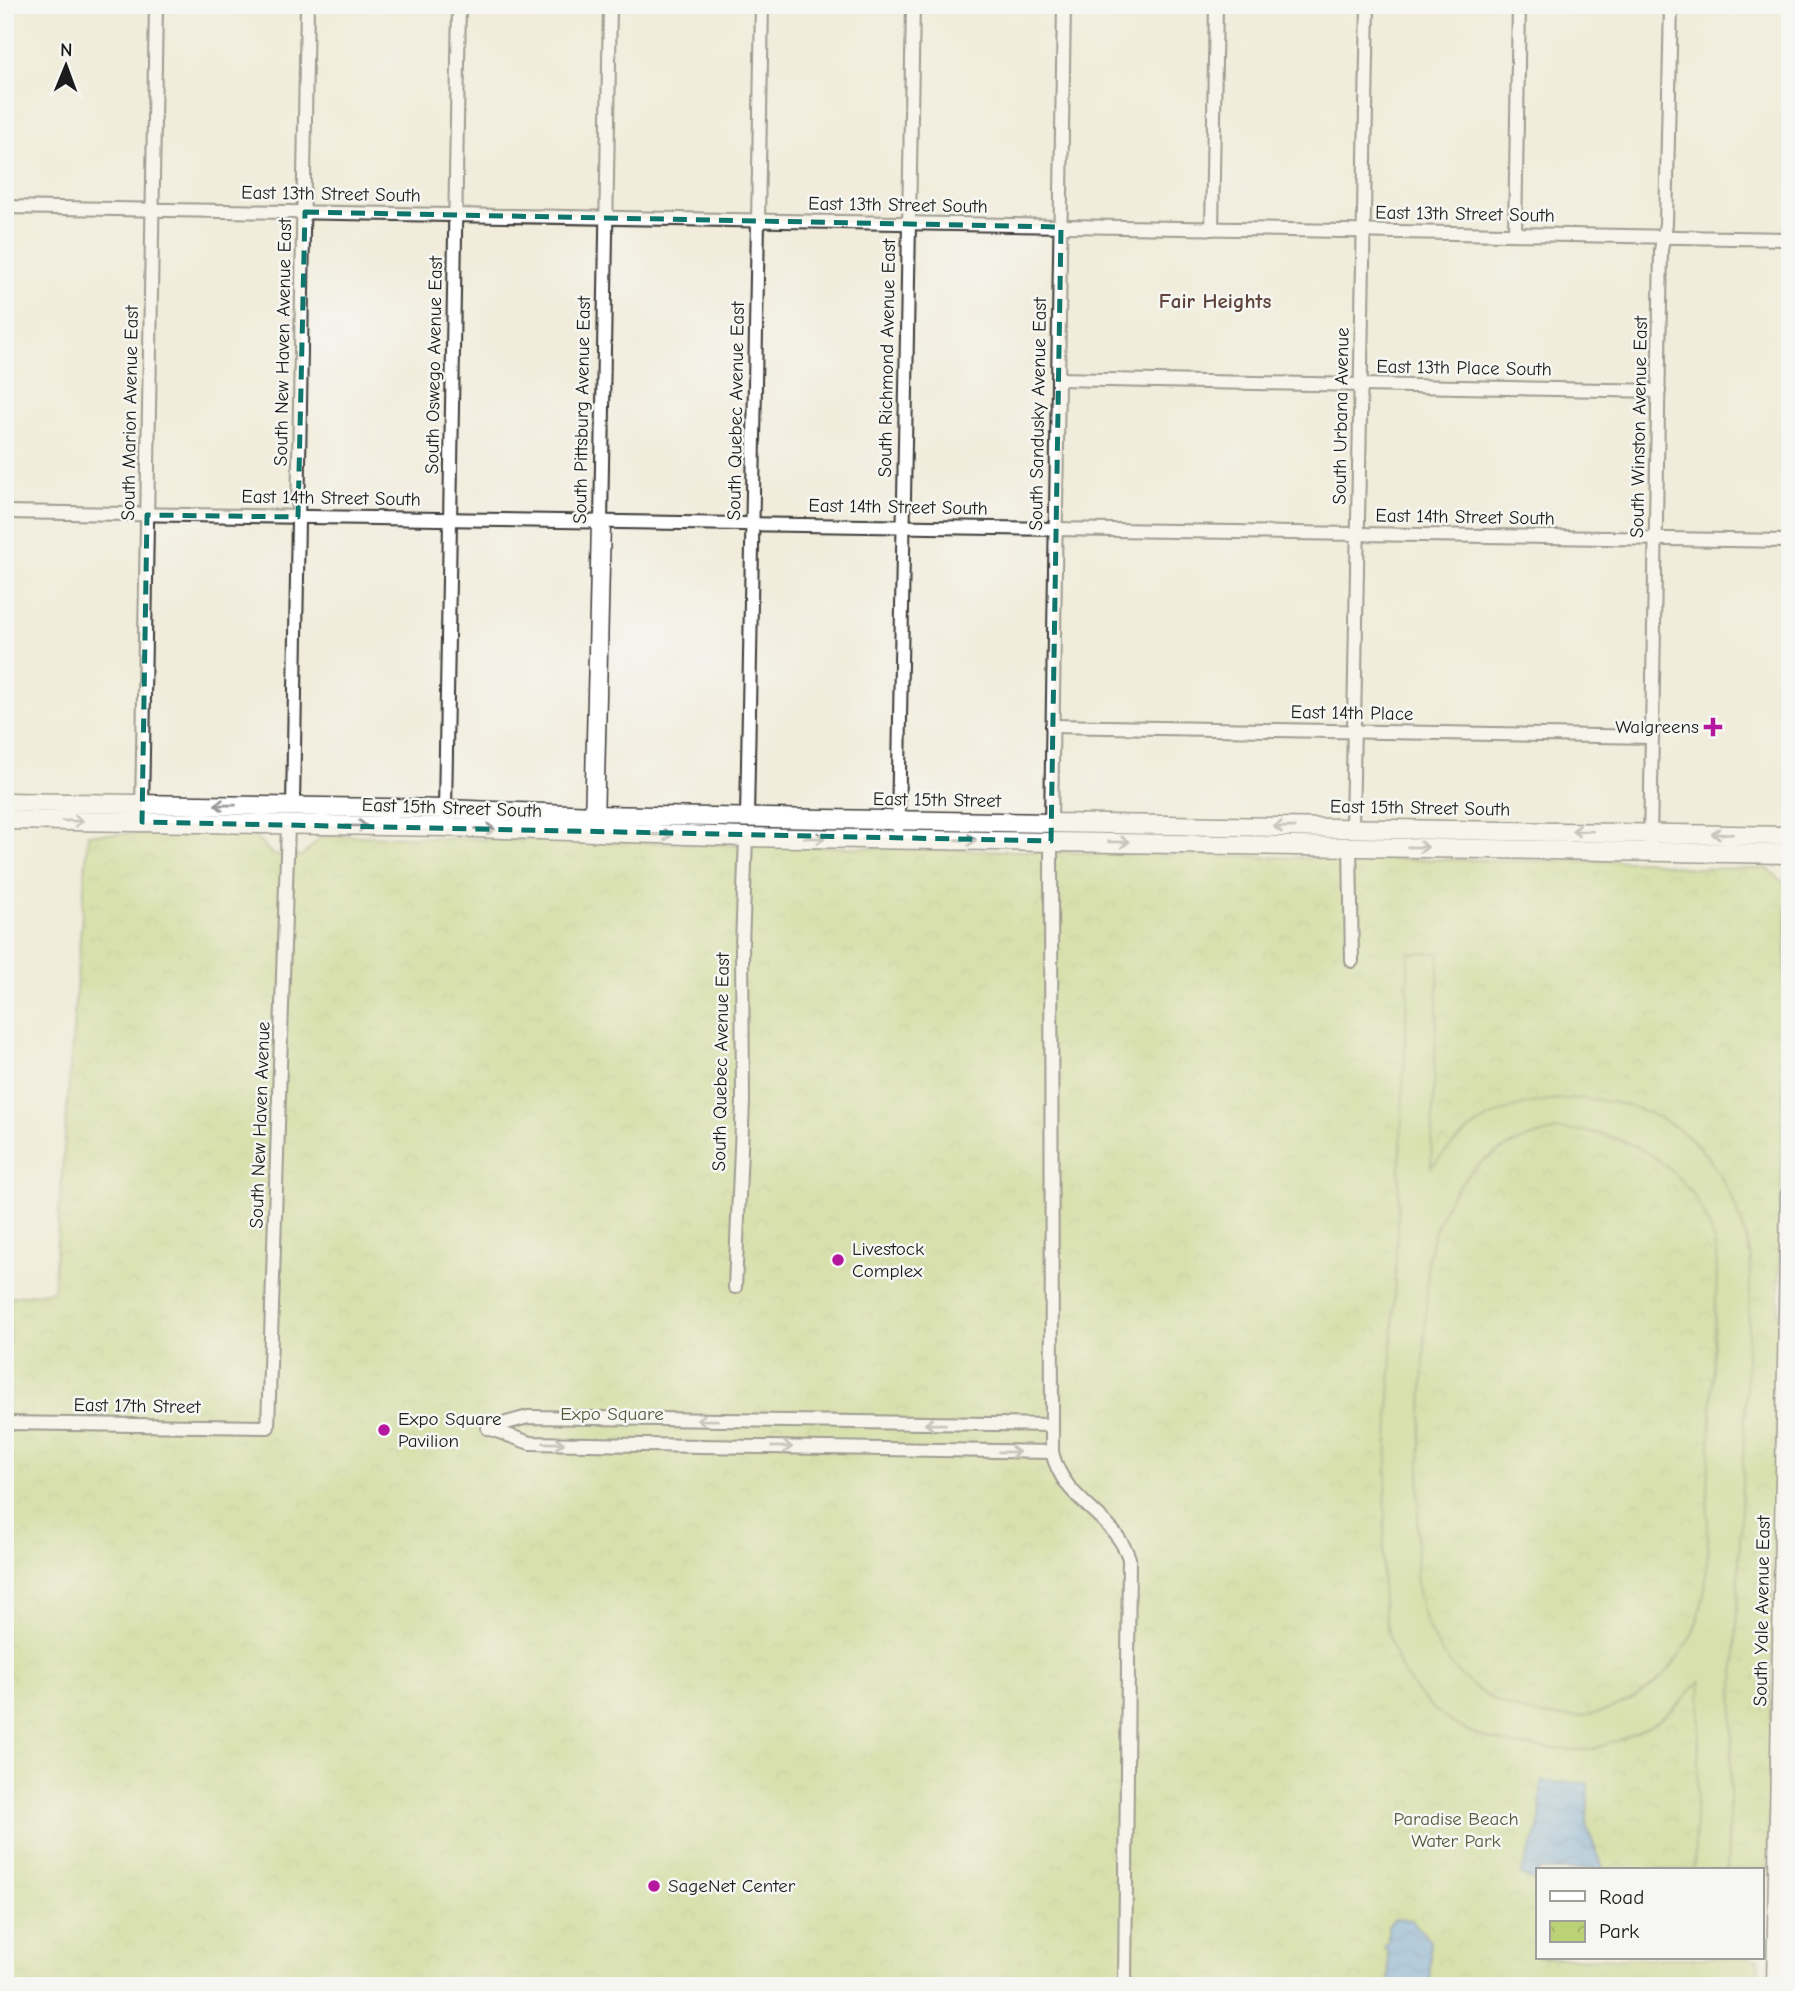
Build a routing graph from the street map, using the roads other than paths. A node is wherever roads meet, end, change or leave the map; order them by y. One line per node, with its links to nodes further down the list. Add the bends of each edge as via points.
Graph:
1 (156, 5): 13 (street, South Marion Avenue East)
2 (307, 5): 14 (street, South New Haven Avenue East)
3 (459, 5): 15 (street, South Oswego Avenue East)
4 (610, 5): 16 (street, South Pittsburg Avenue East)
5 (762, 5): 17 (street, South Quebec Avenue East)
6 (913, 5): 18 (street, South Richmond Avenue East)
7 (1064, 5): 19 (street, South Sandusky Avenue East)
8 (1216, 5): 20 (street)
9 (1368, 5): 21 (street, South Urbana Avenue)
10 (1519, 5): 22 (street)
11 (1671, 5): 23 (street, South Winston Avenue East)
12 (5, 207): 13 (street, East 13th Street South)
13 (152, 209): 14 (street, East 13th Street South); 29 (street, South Marion Avenue East)
14 (305, 212): 15 (street, East 13th Street South); 30 (street, South New Haven Avenue East)
15 (456, 216): 16 (street, East 13th Street South); 31 (street, South Oswego Avenue East)
16 (606, 218): 17 (street, East 13th Street South); 32 (street, South Pittsburg Avenue East)
17 (758, 221): 18 (street, East 13th Street South); 33 (street, South Quebec Avenue East)
18 (910, 224): 19 (street, East 13th Street South); 34 (street, South Richmond Avenue East)
19 (1062, 227): 20 (street, East 13th Street South); 25 (street, South Sandusky Avenue East)
20 (1212, 229): 21 (street, East 13th Street South)
21 (1363, 232): 22 (street, East 13th Street South); 26 (street, South Urbana Avenue)
22 (1515, 233): 23 (street, East 13th Street South)
23 (1664, 237): 24 (street, East 13th Street South); 27 (street, South Winston Avenue East)
24 (1790, 239)
25 (1058, 379): 26 (street, East 13th Place South); 35 (street, South Sandusky Avenue East)
26 (1361, 385): 27 (street, East 13th Place South); 36 (street, South Urbana Avenue)
27 (1658, 391): 37 (street, South Winston Avenue East)
28 (5, 512): 29 (street, East 14th Street South)
29 (147, 515): 30 (street, East 14th Street South); 45 (street, South Marion Avenue East)
30 (299, 517): 31 (street, East 14th Street South); 43 (street, South New Haven Avenue East)
31 (450, 519): 32 (street, East 14th Street South); 44 (street, South Oswego Avenue East)
32 (601, 522): 33 (street, East 14th Street South); 50 (main road, South Pittsburg Avenue East)
33 (753, 524): 34 (street, East 14th Street South); 46 (street, South Quebec Avenue East)
34 (903, 526): 35 (street, East 14th Street South); 54 (street, South Richmond Avenue East)
35 (1055, 529): 36 (street, East 14th Street South); 39 (street, South Sandusky Avenue East)
36 (1359, 535): 37 (street, East 14th Street South); 40 (street, South Urbana Avenue)
37 (1656, 539): 38 (street, East 14th Street South); 41 (street, South Winston Avenue East)
38 (1790, 541)
39 (1052, 726): 40 (street, East 14th Place); 49 (street, South Sandusky Avenue East)
40 (1355, 732): 41 (street, East 14th Place); 52 (street, South Urbana Avenue)
41 (1652, 737): 55 (street, South Winston Avenue East)
42 (5, 802): 45 (main road, East 15th Street South)
43 (293, 806): 44 (main road, East 15th Street South); 45 (main road, East 15th Street South, one-way to 45); 51 (main road)
44 (445, 809): 50 (main road, East 15th Street South); 53 (main road)
45 (142, 813): 47 (main road, East 15th Street South, one-way to 45); 51 (main road, East 15th Street South)
46 (747, 818): 48 (main road, East 15th Street South); 50 (main road, East 15th Street South); 57 (main road)
47 (5, 820)
48 (824, 820): 54 (main road, East 15th Street)
49 (1051, 823): 52 (main road, East 15th Street South, one-way to 49); 54 (main road, East 15th Street); 58 (main road)
50 (595, 824): 53 (main road, East 15th Street South, one-way to 50); 57 (main road, East 15th Street South, one-way to 57)
51 (288, 825): 53 (main road, East 15th Street South, one-way to 53); 68 (street, South New Haven Avenue)
52 (1352, 827): 55 (main road, East 15th Street South, one-way to 52); 59 (main road)
53 (445, 828)
54 (898, 830): 57 (main road, East 15th Street South, one-way to 54); 58 (main road, East 15th Street, one-way to 58)
55 (1650, 832): 56 (main road, East 15th Street South, one-way to 55); 60 (street, South Winston Avenue East)
56 (1790, 836)
57 (746, 837): 64 (street, South Quebec Avenue East)
58 (1051, 841): 59 (main road, East 15th Street South, one-way to 59); 67 (street)
59 (1350, 846): 60 (main road, East 15th Street South, one-way to 60); 62 (street)
60 (1650, 851): 61 (main road, East 15th Street South)
61 (1790, 854)
62 (1352, 961)
63 (1790, 1195): 65 (main road, South Yale Avenue East)
64 (735, 1287)
65 (1789, 1314): 69 (main road, South Yale Avenue East)
66 (5, 1423): 68 (street, East 17th Street)
67 (1052, 1425): 70 (street); 70 (street, one-way to 70, via 528,1417 488,1428 530,1443)
68 (268, 1427)
69 (1788, 1447): 71 (main road, South Yale Avenue East)
70 (1052, 1452): 73 (street, via 1056,1470 1072,1494 1113,1528 1129,1559)
71 (1787, 1550): 72 (main road, South Yale Avenue East)
72 (1786, 1686): 74 (main road, South Yale Avenue East)
73 (1125, 1986)
74 (1776, 1986)

